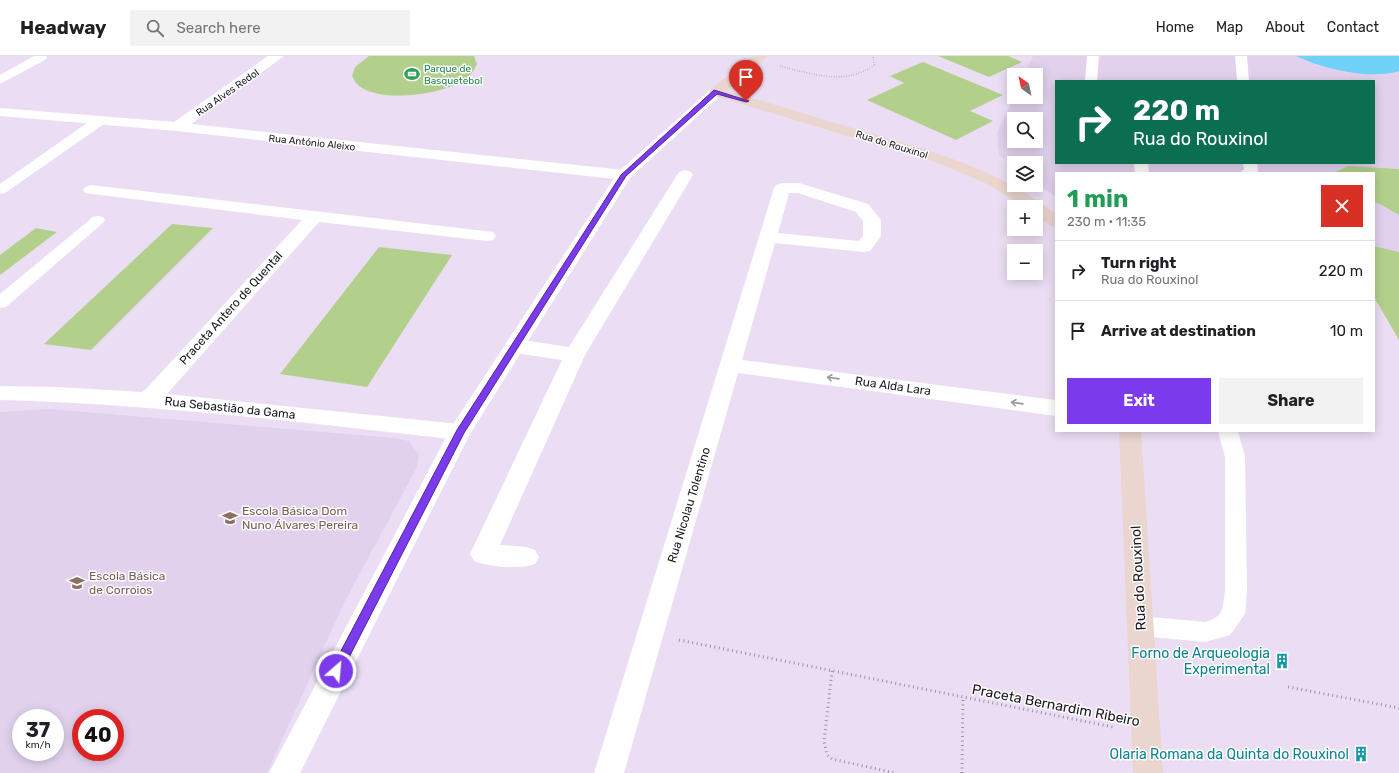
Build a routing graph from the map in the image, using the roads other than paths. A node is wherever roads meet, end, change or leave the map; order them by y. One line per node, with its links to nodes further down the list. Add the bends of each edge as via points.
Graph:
1 (40, 56): 6 (lane, via 41,58)
2 (277, 56): 12 (street, Rua Alves Redol)
3 (761, 56): 9 (main road)
4 (1092, 56): 7 (lane)
5 (1241, 56): 8 (lane)
6 (0, 80)
7 (1091, 80)
8 (1243, 80)
9 (716, 92): 13 (street); 19 (main road, Rua do Rouxinol, via 951,162 996,180 1039,207)
10 (0, 112): 11 (street, Rua António Aleixo)
11 (99, 121): 12 (street, Rua António Aleixo); 15 (lane)
12 (177, 127): 13 (street, Rua António Aleixo)
13 (624, 175): 23 (street)
14 (685, 175): 24 (street)
15 (0, 190)
16 (91, 190): 17 (street)
17 (315, 216): 20 (street); 27 (street, Praceta Antero de Quental, via 154,394)
18 (98, 220): 22 (lane)
19 (1055, 221)
20 (486, 236)
21 (769, 237): 21 (street, Rua Nicolau Tolentino, via 864,247 872,236 872,220 862,208 799,188 782,188); 25 (street, Rua Nicolau Tolentino)
22 (0, 303)
23 (515, 346): 24 (street); 29 (street)
24 (575, 355): 32 (street, via 483,554)
25 (730, 365): 28 (street, Rua Alda Lara, one-way to 25); 35 (street, Rua Nicolau Tolentino)
26 (0, 393): 27 (street, Rua Sebastião da Gama, via 54,393)
27 (146, 399): 29 (street, Rua Sebastião da Gama)
28 (1055, 408)
29 (460, 432): 34 (street)
30 (1130, 432): 33 (main road, Rua do Rouxinol)
31 (1228, 432): 33 (lane, via 1235,457 1236,592 1233,614 1222,628 1205,632)
32 (526, 557)
33 (1140, 626): 36 (main road, Rua do Rouxinol)
34 (284, 773)
35 (609, 773)
36 (1148, 773)

